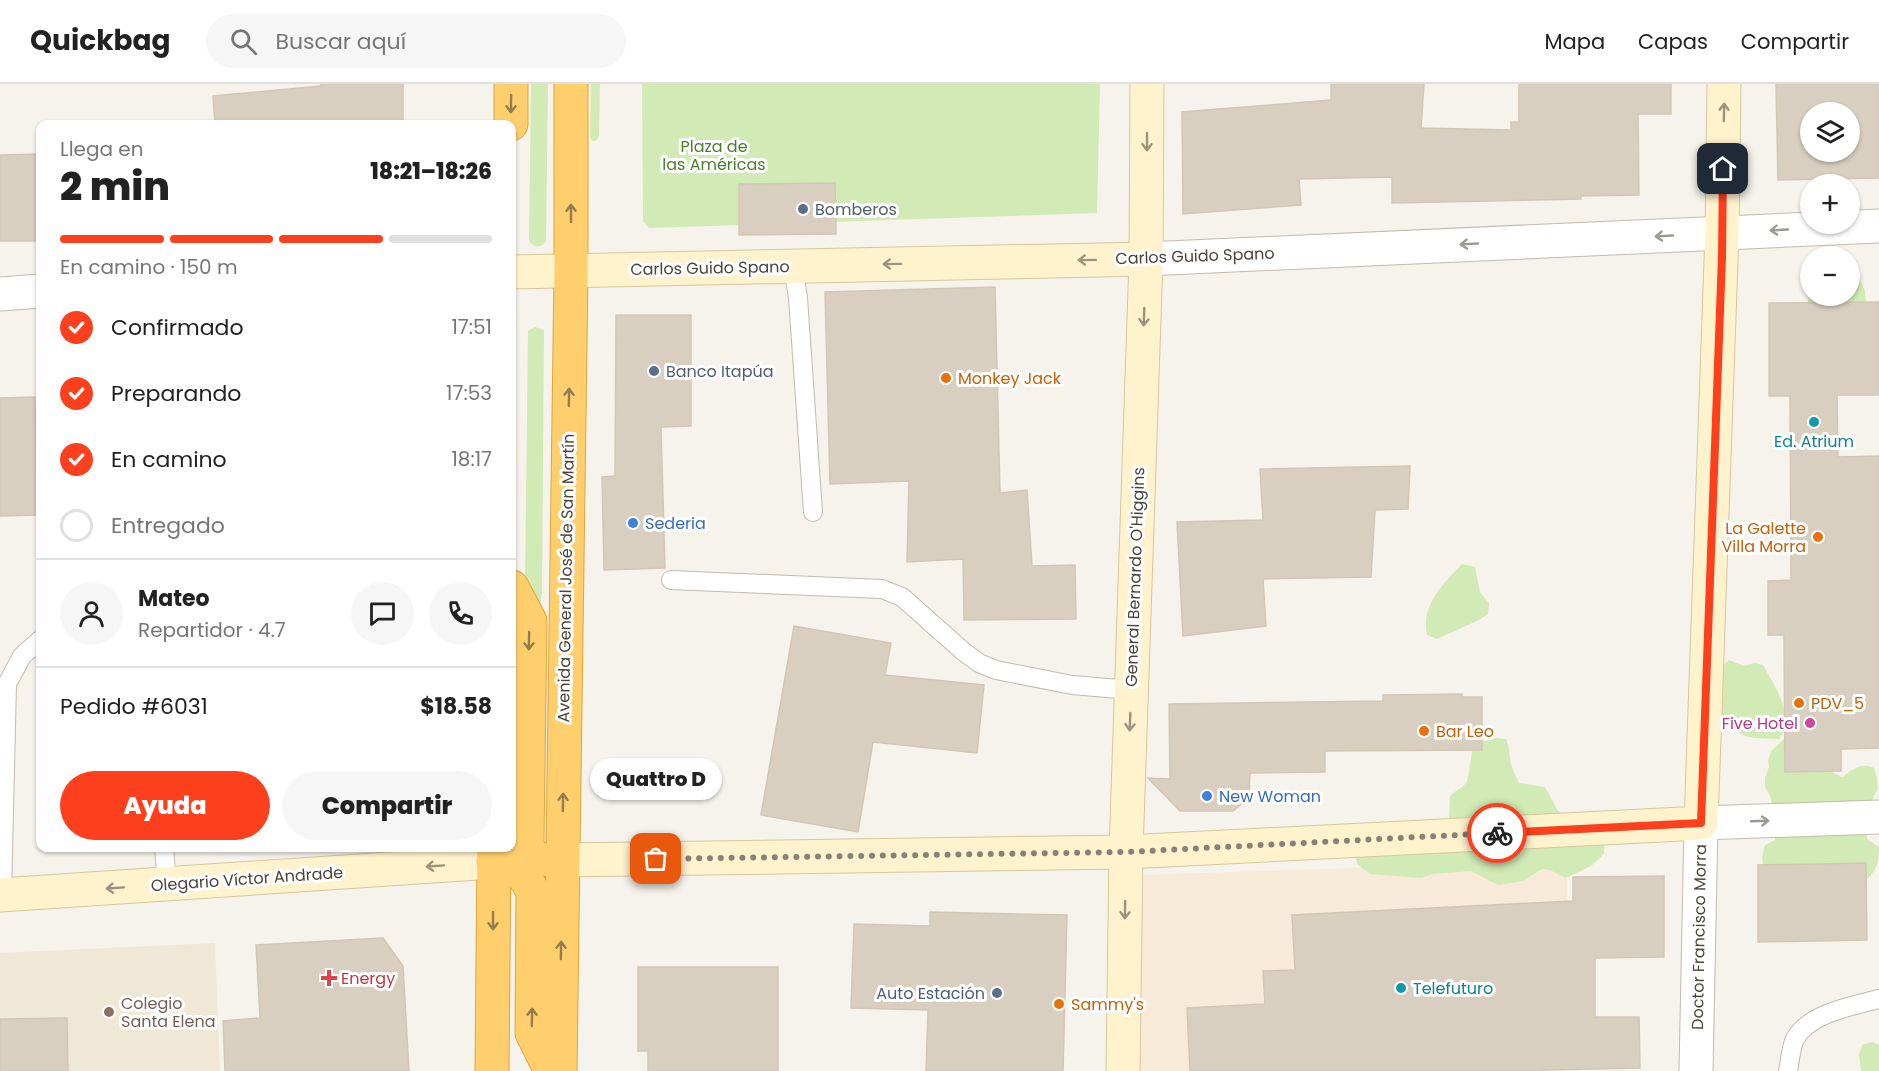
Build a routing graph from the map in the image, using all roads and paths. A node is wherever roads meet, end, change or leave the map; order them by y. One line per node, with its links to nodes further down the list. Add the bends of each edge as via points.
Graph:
1 (512, 84): 5 (highway, one-way to 5)
2 (571, 84): 10 (highway, Avenida General José de San Martín, one-way to 2)
3 (1147, 84): 8 (street, General Bernardo O'Higgins, one-way to 8)
4 (1724, 84): 7 (street, Doctor Francisco Morra, one-way to 4)
5 (511, 120)
6 (1879, 225): 7 (street, Carlos Guido Spano, one-way to 7)
7 (1722, 233): 8 (street, Carlos Guido Spano, one-way to 8); 21 (street, Doctor Francisco Morra)
8 (1146, 259): 9 (street, Carlos Guido Spano, one-way to 9); 18 (street, General Bernardo O'Higgins, one-way to 18)
9 (793, 266): 10 (street, Carlos Guido Spano); 14 (lane)
10 (571, 271): 11 (street, Carlos Guido Spano); 25 (highway, Avenida General José de San Martín, one-way to 10)
11 (516, 272)
12 (36, 291): 13 (street)
13 (0, 294)
14 (813, 512)
15 (672, 580): 18 (lane, via 882,589 902,597 964,652 996,670 1072,685)
16 (516, 595): 19 (highway, one-way to 19, via 530,621)
17 (36, 643): 27 (lane, via 22,656 8,684)
18 (1131, 690): 23 (street, General Bernardo O'Higgins, one-way to 23)
19 (520, 705): 25 (highway, via 528,849 535,858)
20 (1879, 817): 21 (street, one-way to 20)
21 (1701, 823): 23 (street); 33 (street, Doctor Francisco Morra)
22 (164, 852): 26 (lane)
23 (1126, 852): 25 (street); 32 (street, General Bernardo O'Higgins, one-way to 32)
24 (494, 855): 26 (street, Olegario Víctor Andrade, one-way to 26); 29 (highway, one-way to 29); 30 (highway, one-way to 24, via 532,1033 533,893 515,868)
25 (562, 860): 31 (highway, Avenida General José de San Martín, one-way to 25)
26 (167, 884): 27 (street, Olegario Víctor Andrade, one-way to 27)
27 (1, 895)
28 (1879, 999): 34 (lane, via 1822,1015 1809,1024 1795,1039)
29 (492, 1071)
30 (550, 1071)
31 (560, 1071)
32 (1123, 1071)
33 (1696, 1071)
34 (1788, 1071)

